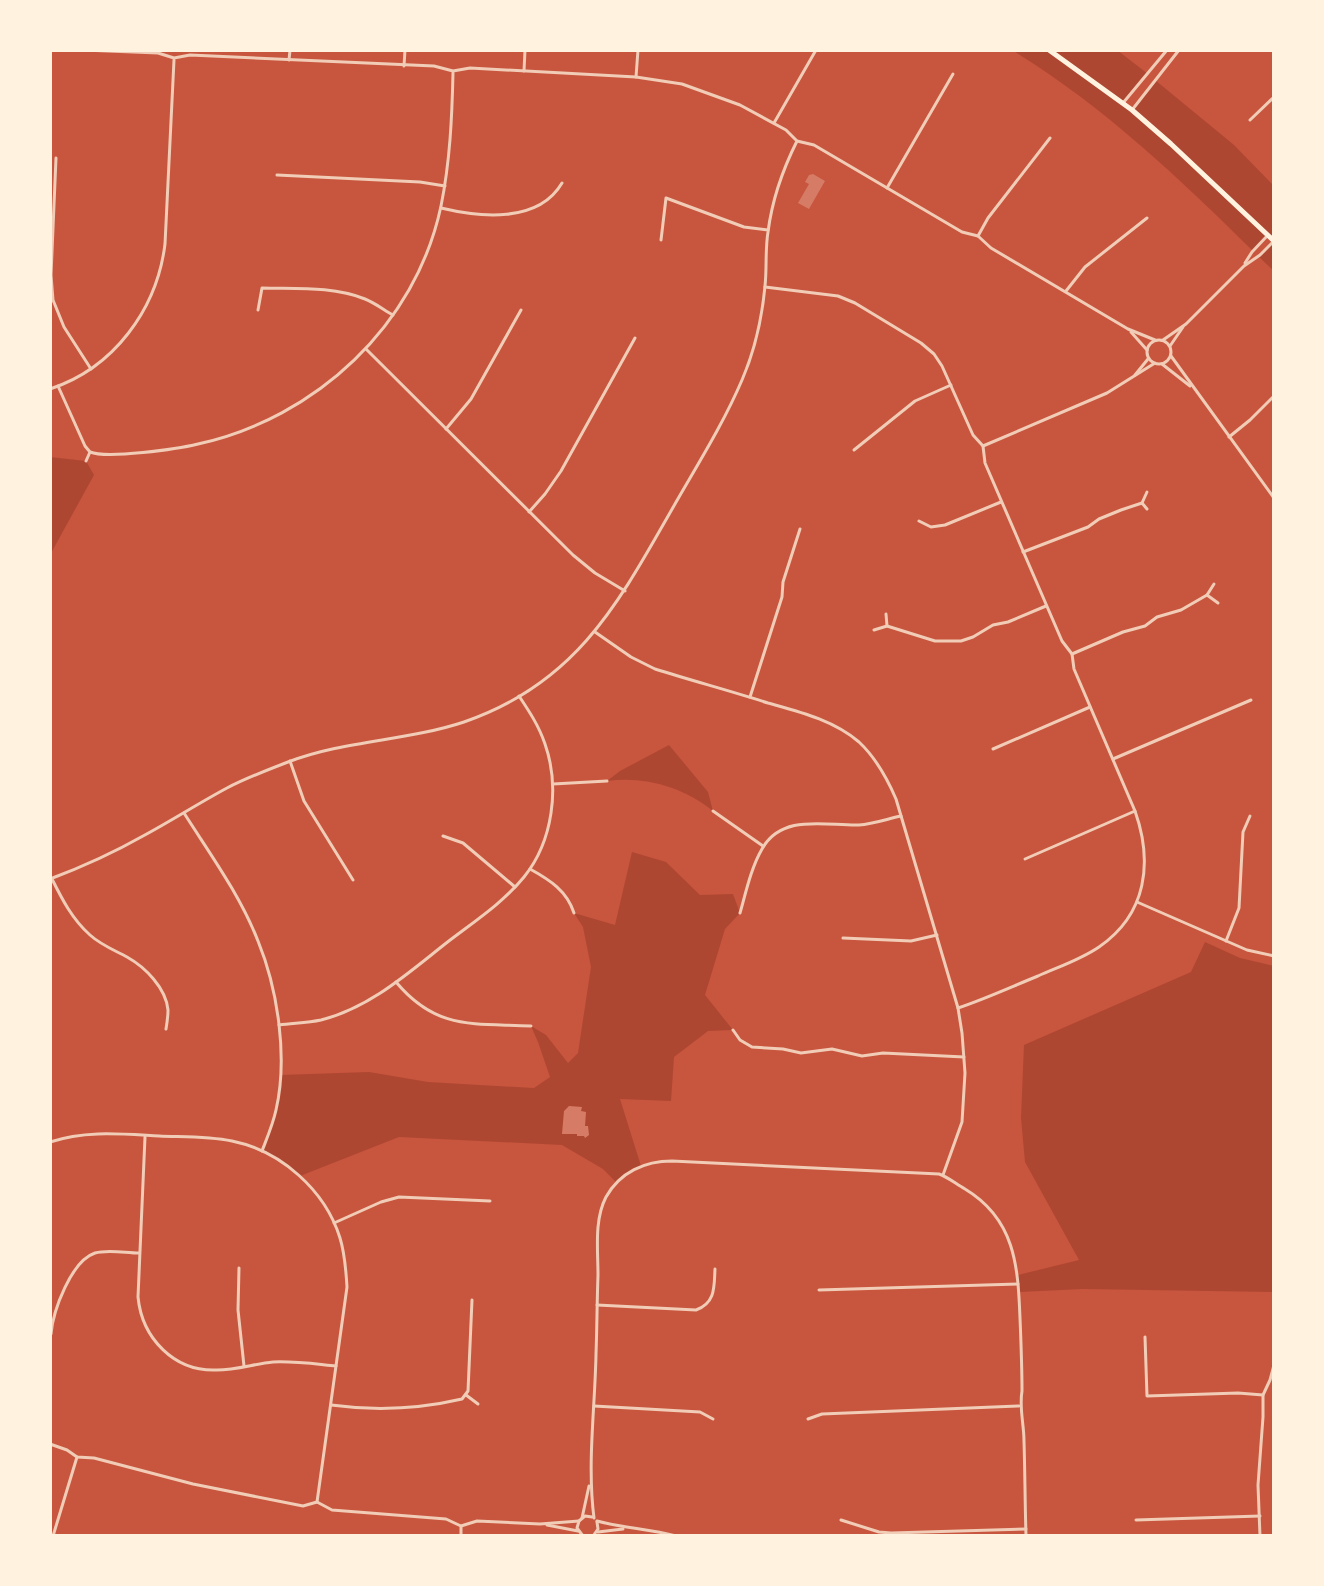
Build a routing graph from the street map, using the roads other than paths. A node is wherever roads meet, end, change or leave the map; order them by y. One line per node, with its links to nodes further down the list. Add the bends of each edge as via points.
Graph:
1 (83, 50): 11 (street)
2 (290, 50): 12 (street)
3 (405, 50): 14 (street)
4 (525, 50): 16 (street)
5 (638, 50): 18 (street)
6 (816, 50): 25 (street)
7 (1049, 50): 20 (main road)
8 (1167, 50): 10 (street)
9 (1179, 50): 13 (street)
10 (1163, 56): 13 (street); 20 (street)
11 (174, 58): 12 (street); 58 (street, via 161,268 138,320)
12 (289, 60): 14 (street)
13 (1170, 62): 22 (street)
14 (404, 66): 15 (street)
15 (453, 71): 16 (street); 31 (street)
16 (524, 71): 18 (street)
17 (953, 74): 32 (street)
18 (636, 77): 25 (street, via 707,92)
19 (1274, 97): 21 (street)
20 (1123, 103): 22 (main road)
21 (1267, 104): 23 (street); 24 (street)
22 (1132, 110): 36 (main road)
23 (1274, 110)
24 (1250, 120)
25 (774, 123): 27 (street)
26 (1050, 138): 37 (street)
27 (797, 141): 32 (street, via 814,145); 35 (street, via 781,177)
28 (56, 158): 58 (street, via 53,300)
29 (277, 175): 31 (street)
30 (562, 183): 33 (street, via 551,197 522,211 475,215)
31 (445, 186): 33 (street)
32 (887, 188): 37 (street)
33 (441, 208): 45 (street, via 425,258)
34 (1147, 218): 42 (street, via 1085,267)
35 (768, 230): 38 (street, via 744,227 666,198); 41 (street)
36 (1268, 235): 39 (main road); 40 (street)
37 (978, 236): 42 (street)
38 (661, 240)
39 (1274, 241): 40 (street)
40 (1244, 266): 46 (street)
41 (765, 287): 60 (street, via 832,294 855,303 929,350); 83 (street, via 756,340 736,395)
42 (1066, 291): 47 (street)
43 (258, 310): 45 (street, via 262,288 293,289 346,293)
44 (521, 310): 65 (street, via 471,399)
45 (393, 315): 52 (street)
46 (1186, 324): 50 (street); 51 (street)
47 (1128, 329): 49 (street); 53 (street)
48 (635, 338): 76 (street, via 561,471)
49 (1155, 340): 50 (street); 53 (street)
50 (1163, 340): 51 (street)
51 (1170, 346): 54 (street)
52 (366, 349): 65 (street); 69 (street, via 321,389 244,431 175,448)
53 (1147, 351): 55 (street)
54 (1171, 356): 57 (street); 63 (street)
55 (1149, 357): 56 (street); 59 (street)
56 (1155, 363): 57 (street); 59 (street)
57 (1162, 364): 63 (street)
58 (91, 369): 61 (street)
59 (1133, 378): 67 (street)
60 (951, 385): 67 (street); 68 (street, via 915,401)
61 (58, 386): 62 (street); 69 (street)
62 (50, 389)
63 (1196, 391): 66 (street)
64 (1274, 396): 66 (street)
65 (446, 429): 76 (street)
66 (1229, 437): 72 (street)
67 (983, 446): 73 (street)
68 (854, 450)
69 (90, 452): 70 (street)
70 (86, 461)
71 (1147, 492): 74 (street)
72 (1274, 498)
73 (1001, 502): 78 (street); 81 (street)
74 (1142, 503): 75 (street); 81 (street)
75 (1147, 509)
76 (529, 512): 83 (street, via 583,563)
77 (919, 521): 78 (street)
78 (931, 527): 80 (street)
79 (800, 529): 93 (street)
80 (930, 536)
81 (1023, 552): 86 (street)
82 (1214, 584): 84 (street)
83 (625, 591): 90 (street)
84 (1207, 595): 85 (street); 91 (street)
85 (1218, 603)
86 (1046, 606): 88 (street, via 961,641 935,641); 91 (street)
87 (886, 614): 88 (street)
88 (887, 626): 89 (street)
89 (874, 630)
90 (595, 632): 92 (street, via 550,676); 93 (street, via 648,666)
91 (1072, 654): 95 (street)
92 (519, 696): 98 (street, via 446,727); 100 (street, via 541,733)
93 (750, 697): 104 (street, via 824,721 852,737 878,764)
94 (1251, 700): 97 (street)
95 (1090, 707): 96 (street); 97 (street)
96 (993, 749)
97 (1113, 759): 102 (street)
98 (290, 761): 103 (street); 111 (street, via 304,801)
99 (607, 781): 100 (street)
100 (553, 784): 109 (street, via 550,820)
101 (713, 811): 107 (street)
102 (1135, 811): 108 (street); 113 (street, via 1145,851)
103 (184, 813): 110 (street); 122 (street, via 258,941)
104 (901, 816): 107 (street, via 858,825 801,824); 116 (street)
105 (1250, 816): 118 (street, via 1243,832 1239,908)
106 (443, 836): 112 (street, via 463,843)
107 (763, 846): 115 (street)
108 (1025, 859)
109 (530, 869): 112 (street); 114 (street, via 562,891)
110 (51, 879): 124 (street, via 86,932 150,976 168,1010)
111 (353, 880)
112 (515, 887): 120 (street)
113 (1136, 902): 118 (street); 121 (street, via 1118,931 1096,950)
114 (574, 913)
115 (740, 913)
116 (937, 935): 117 (street, via 911,941); 121 (street)
117 (843, 938)
118 (1226, 941): 119 (street)
119 (1274, 956)
120 (396, 982): 122 (street, via 347,1011); 123 (street, via 416,1004 442,1018)
121 (958, 1008): 126 (street)
122 (279, 1025): 129 (street, via 280,1089)
123 (531, 1026)
124 (166, 1029)
125 (733, 1030): 126 (street, via 752,1047 801,1053 832,1049 862,1056)
126 (964, 1057): 130 (street, via 962,1122)
127 (145, 1135): 128 (street, via 93,1133); 129 (street, via 221,1139); 133 (street)
128 (50, 1142)
129 (262, 1151): 132 (street, via 300,1176)
130 (943, 1175): 136 (street, via 996,1217 1014,1253); 139 (street, via 651,1162 617,1183 602,1207)
131 (490, 1201): 132 (street, via 399,1197)
132 (334, 1223): 144 (street, via 347,1287)
133 (139, 1253): 140 (street, via 101,1252 81,1262 53,1316); 143 (street, via 140,1310 146,1328 169,1356 192,1368)
134 (239, 1268): 143 (street)
135 (715, 1269): 139 (street, via 712,1296 696,1310)
136 (1018, 1284): 137 (street); 150 (street)
137 (819, 1290)
138 (472, 1300): 145 (street)
139 (597, 1305): 149 (street)
140 (51, 1334)
141 (1145, 1337): 146 (street, via 1147,1396)
142 (1274, 1365): 146 (street)
143 (244, 1366): 144 (street)
144 (336, 1366): 148 (street)
145 (466, 1395): 147 (street); 148 (street, via 408,1408)
146 (1263, 1395): 157 (street)
147 (478, 1404)
148 (331, 1405): 156 (street)
149 (594, 1406): 151 (street, via 700,1412); 155 (street)
150 (1019, 1406): 152 (street, via 822,1414); 165 (street)
151 (713, 1419)
152 (808, 1419)
153 (50, 1444): 154 (street)
154 (77, 1457): 156 (street, via 243,1495 303,1506); 168 (street)
155 (590, 1483): 158 (street); 159 (street)
156 (317, 1502): 163 (street, via 332,1510 446,1519)
157 (1260, 1516): 161 (street); 172 (street)
158 (580, 1519): 159 (street); 162 (street); 166 (street)
159 (595, 1520): 164 (street); 167 (street)
160 (841, 1520): 165 (street, via 891,1533)
161 (1136, 1520)
162 (540, 1524): 163 (street, via 477,1521); 166 (street)
163 (461, 1526): 169 (street)
164 (626, 1529): 167 (street); 170 (street)
165 (1026, 1529): 171 (street)
166 (581, 1534)
167 (594, 1535)
168 (53, 1536)
169 (461, 1536)
170 (676, 1536)
171 (1026, 1536)
172 (1260, 1536)

